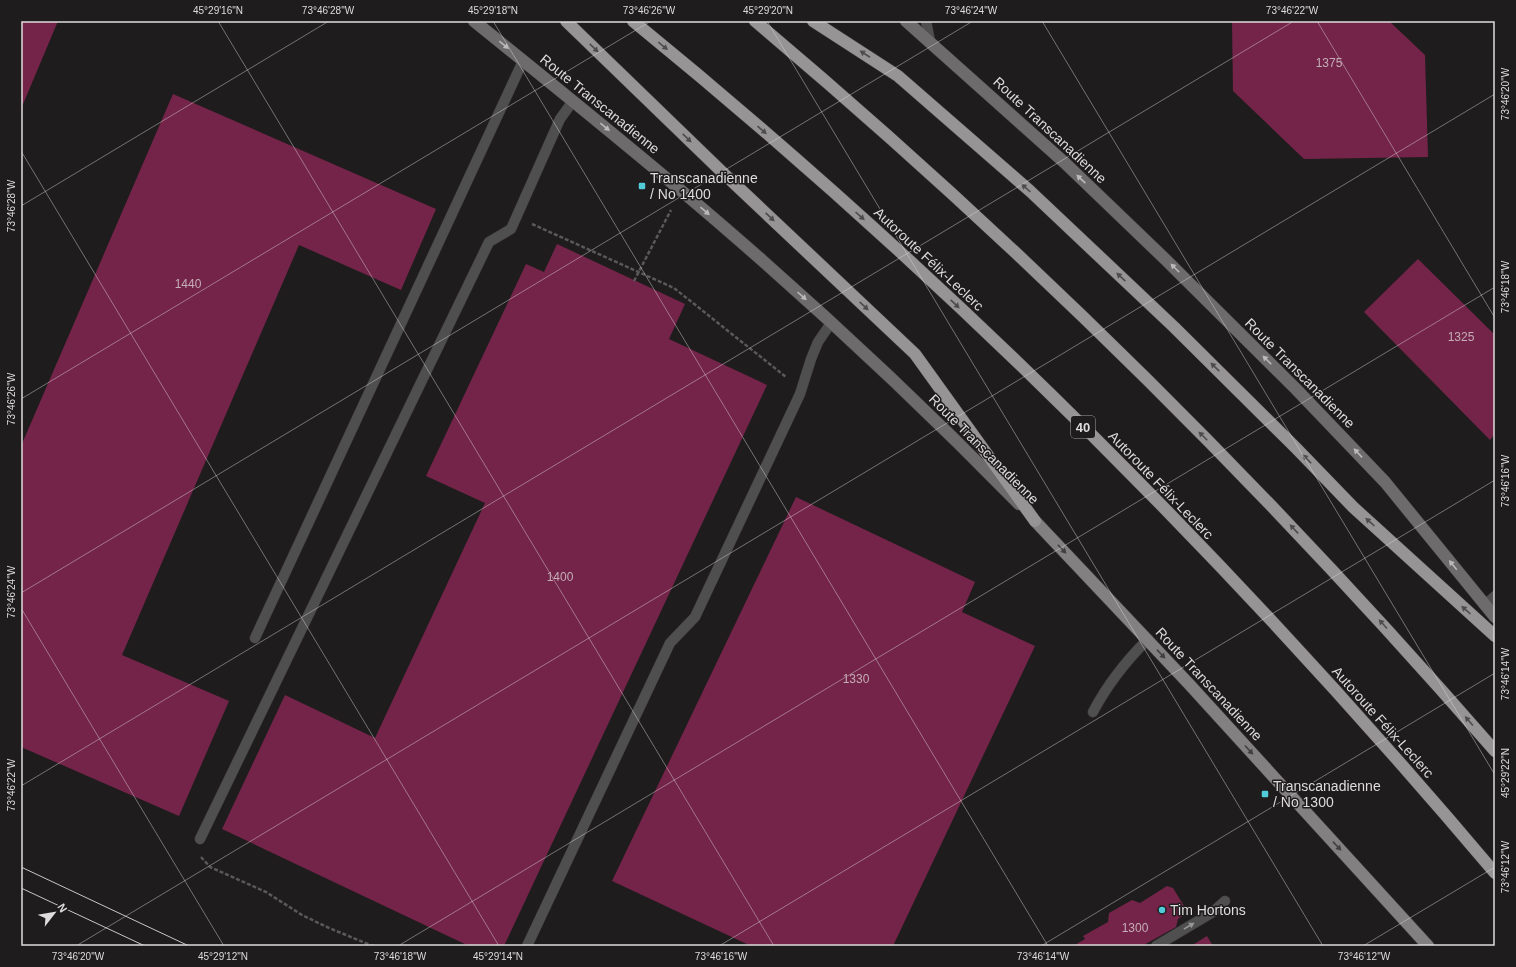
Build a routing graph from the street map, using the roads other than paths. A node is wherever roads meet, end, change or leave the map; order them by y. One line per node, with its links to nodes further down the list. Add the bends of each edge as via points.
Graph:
1 (474, 21): 9 (main road, Route Transcanadienne, one-way to 9)
2 (566, 21): 12 (highway, one-way to 12, via 915,354)
3 (633, 21): 22 (highway, Autoroute Félix-Leclerc / 40, one-way to 22, via 739,109 878,232 1118,461 1316,669)
4 (755, 21): 20 (highway, one-way to 4, via 1340,577 1132,365 920,164)
5 (813, 21): 16 (highway, one-way to 5, via 1353,507 1180,333 1030,191 898,76)
6 (906, 21): 8 (main road, Route Transcanadienne)
7 (926, 21): 8 (lane)
8 (930, 42): 14 (main road, Route Transcanadienne, one-way to 8, via 1385,482 1296,389 1122,217)
9 (523, 61): 10 (main road, Route Transcanadienne); 17 (lane)
10 (574, 101): 11 (main road, Route Transcanadienne, one-way to 11, via 725,227); 21 (lane, via 560,119 511,229 490,242)
11 (831, 323): 12 (main road, Route Transcanadienne, via 896,383); 24 (lane, via 818,342 800,394 695,617 670,643)
12 (1035, 521): 18 (main road, Route Transcanadienne, one-way to 18)
13 (1495, 596): 14 (lane)
14 (1485, 605): 15 (main road, Route Transcanadienne)
15 (1495, 617)
16 (1495, 636)
17 (255, 638)
18 (1148, 639): 19 (lane, via 1115,676); 26 (main road, Route Transcanadienne, one-way to 26)
19 (1093, 712)
20 (1495, 751)
21 (200, 839)
22 (1495, 873)
23 (1225, 901): 25 (lane, one-way to 23, via 1213,912)
24 (527, 946)
25 (1156, 946)
26 (1428, 946)

